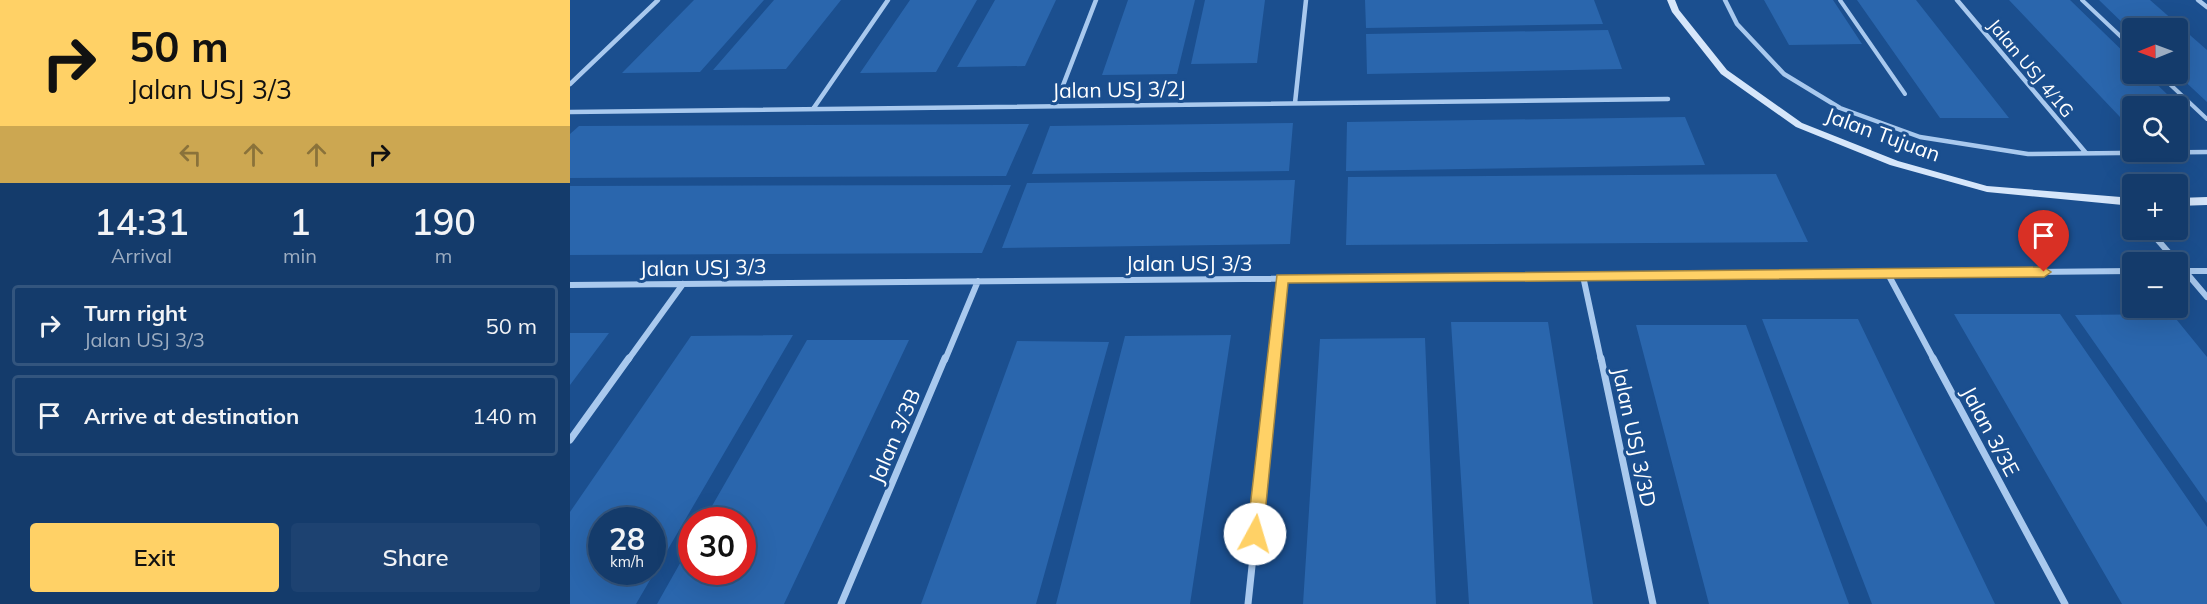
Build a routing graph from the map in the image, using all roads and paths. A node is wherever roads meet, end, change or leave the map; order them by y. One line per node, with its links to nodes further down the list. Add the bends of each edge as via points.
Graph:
1 (658, 0): 13 (street)
2 (888, 0): 19 (street)
3 (1096, 0): 18 (street)
4 (1306, 0): 17 (street)
5 (1671, 0): 24 (street, Jalan Tujuan, via 1724,72 1799,124 1894,163 1987,189)
6 (1725, 0): 23 (street, via 1737,24 1784,74 1840,108 1920,137 2028,154)
7 (1840, 0): 15 (lane)
8 (1957, 0): 23 (street, Jalan USJ 4/1G)
9 (2082, 0): 12 (lane)
10 (2198, 0): 11 (street)
11 (2207, 7)
12 (2122, 38)
13 (570, 84)
14 (2170, 84): 21 (lane)
15 (1905, 94)
16 (1668, 99): 17 (street, Jalan USJ 3/2J)
17 (1295, 104): 18 (street, Jalan USJ 3/2J)
18 (1055, 106): 19 (street, Jalan USJ 3/2J)
19 (813, 109): 20 (street, Jalan USJ 3/2J)
20 (570, 112)
21 (2207, 119)
22 (2207, 152): 23 (street)
23 (2086, 153)
24 (2122, 201)
25 (2207, 201): 26 (street)
26 (2188, 202)
27 (2158, 240): 28 (street)
28 (2168, 252)
29 (2122, 271): 32 (street, Jalan USJ 3/3)
30 (2188, 271): 31 (street)
31 (2207, 271)
32 (1888, 274): 33 (street, Jalan USJ 3/3); 44 (street, Jalan 3/3E)
33 (1583, 276): 35 (street, Jalan USJ 3/3); 43 (street, Jalan USJ 3/3D)
34 (2188, 278): 39 (street)
35 (1282, 279): 36 (street, Jalan USJ 3/3); 42 (street)
36 (978, 281): 37 (street, Jalan USJ 3/3); 41 (street, Jalan 3/3B)
37 (683, 284): 38 (street, Jalan USJ 3/3); 40 (street)
38 (570, 285)
39 (2207, 297)
40 (570, 440)
41 (841, 604)
42 (1248, 604)
43 (1653, 604)
44 (2065, 604)

